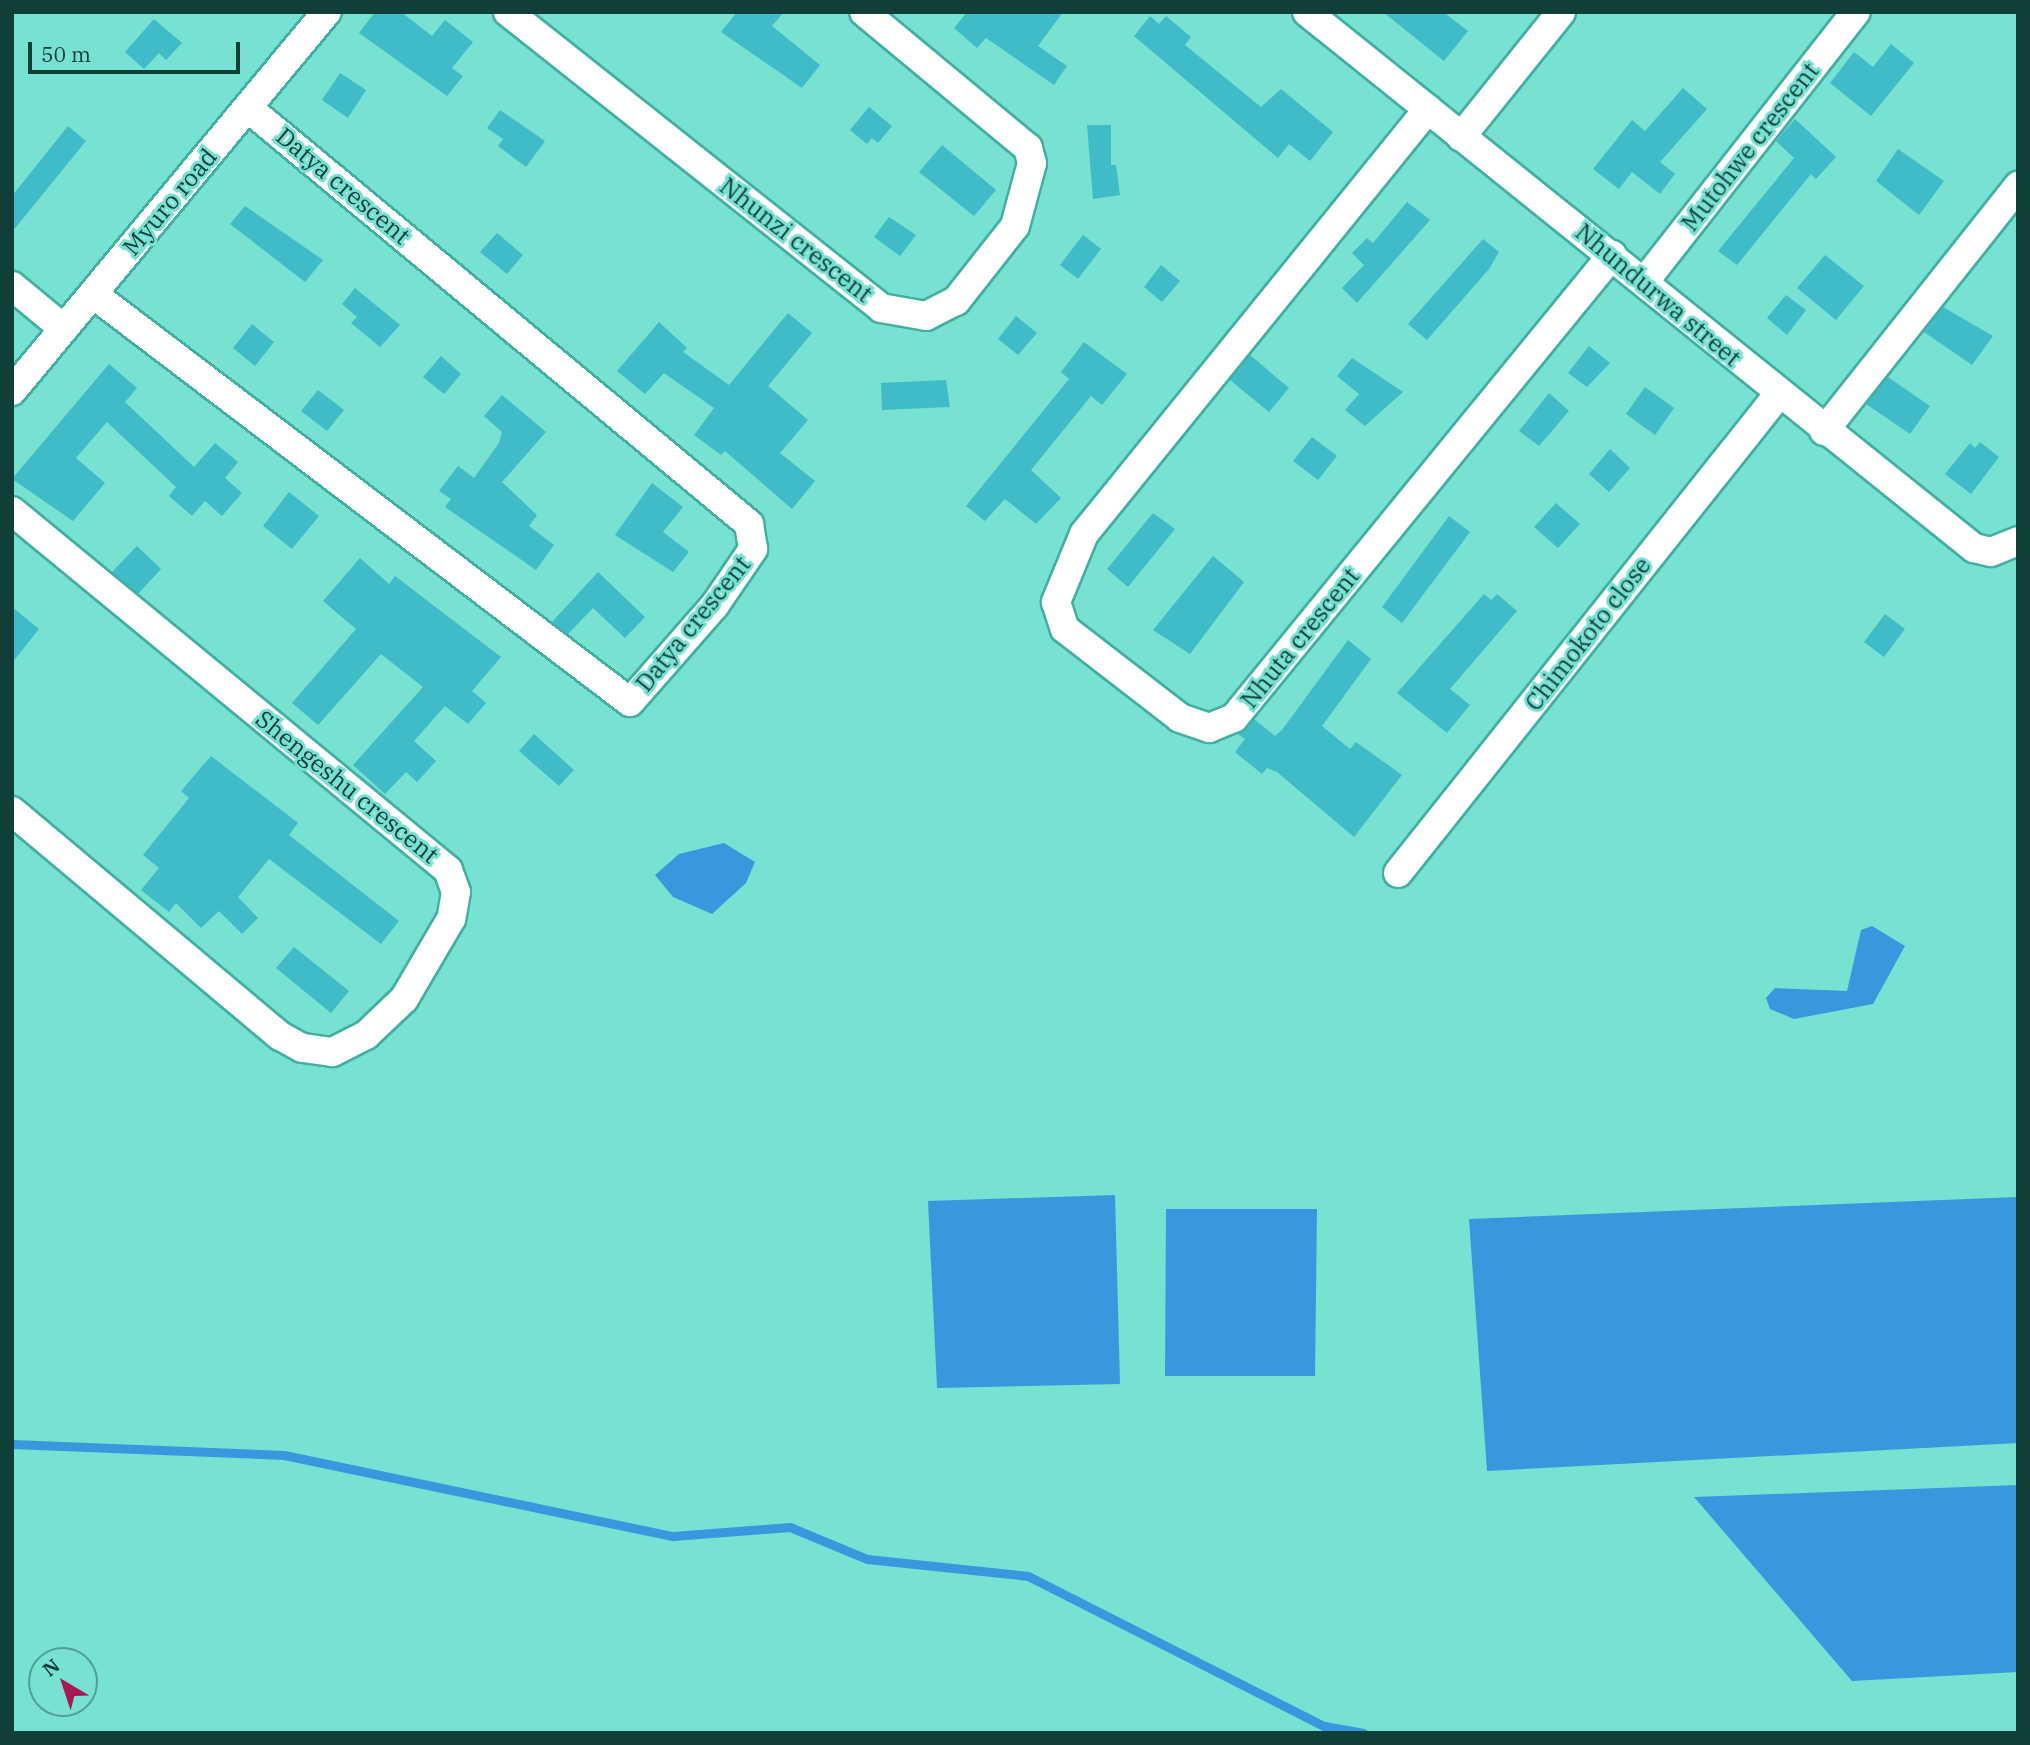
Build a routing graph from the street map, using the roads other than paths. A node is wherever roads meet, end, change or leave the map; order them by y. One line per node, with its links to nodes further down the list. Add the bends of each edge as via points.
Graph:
1 (327, 12): 7 (street, Myuro road)
2 (508, 12): 3 (street, Nhunzi crescent, via 881,308 926,316 956,301 1008,237 1031,183 1032,163 1027,148)
3 (864, 12)
4 (1307, 12): 8 (street, Nhundurwa street)
5 (1561, 12): 9 (street)
6 (1856, 12): 12 (street, Mutohwe crescent)
7 (248, 108): 14 (street, Myuro road); 14 (street, Datya crescent, via 749,524 753,549 715,605 630,702)
8 (1428, 109): 9 (street, Nhundurwa street); 11 (street, Nhuta crescent, via 1084,534 1056,602 1065,629 1180,718 1209,728 1234,718)
9 (1461, 137): 11 (street, Nhundurwa street)
10 (2018, 186): 18 (street)
11 (1612, 255): 12 (street, Nhundurwa street)
12 (1644, 282): 17 (street, Nhundurwa street)
13 (12, 286): 15 (street)
14 (93, 294): 15 (street, Myuro road)
15 (64, 329): 16 (street, Myuro road)
16 (12, 391)
17 (1778, 395): 18 (street, Nhundurwa street); 22 (street, Chimokoto close)
18 (1824, 430): 20 (street, Nhundurwa street, via 1974,548 1991,552)
19 (12, 511): 21 (street, Shengeshu crescent, via 448,870 456,892 451,919 404,999 366,1035 332,1052 302,1048 280,1036)
20 (2018, 541)
21 (12, 811)
22 (1398, 873)

